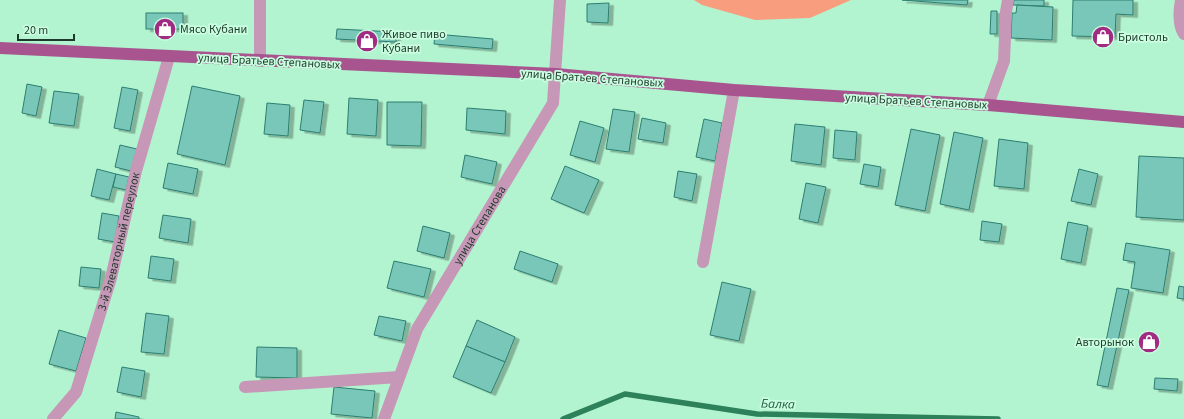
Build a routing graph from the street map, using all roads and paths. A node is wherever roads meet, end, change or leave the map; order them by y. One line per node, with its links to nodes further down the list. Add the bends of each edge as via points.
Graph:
1 (260, 0): 8 (street)
2 (560, 0): 9 (street, улица Степанова)
3 (1008, 0): 11 (street, via 1004,61)
4 (1181, 0): 5 (street, via 1179,10 1181,30)
5 (1184, 34)
6 (0, 48): 7 (main road, улица Братьев Степановых)
7 (170, 57): 8 (main road, улица Братьев Степановых); 16 (street, 3-й Элеваторный переулок, via 136,171 111,278 76,392)
8 (260, 61): 9 (main road, улица Братьев Степановых)
9 (556, 74): 10 (main road, улица Братьев Степановых); 14 (street, улица Степанова, via 553,102 417,329)
10 (734, 90): 11 (main road, улица Братьев Степановых); 13 (street)
11 (988, 105): 12 (main road, улица Братьев Степановых)
12 (1184, 122)
13 (703, 262)
14 (399, 377): 15 (street); 17 (street, улица Степанова)
15 (245, 387)
16 (52, 419)
17 (384, 419)

